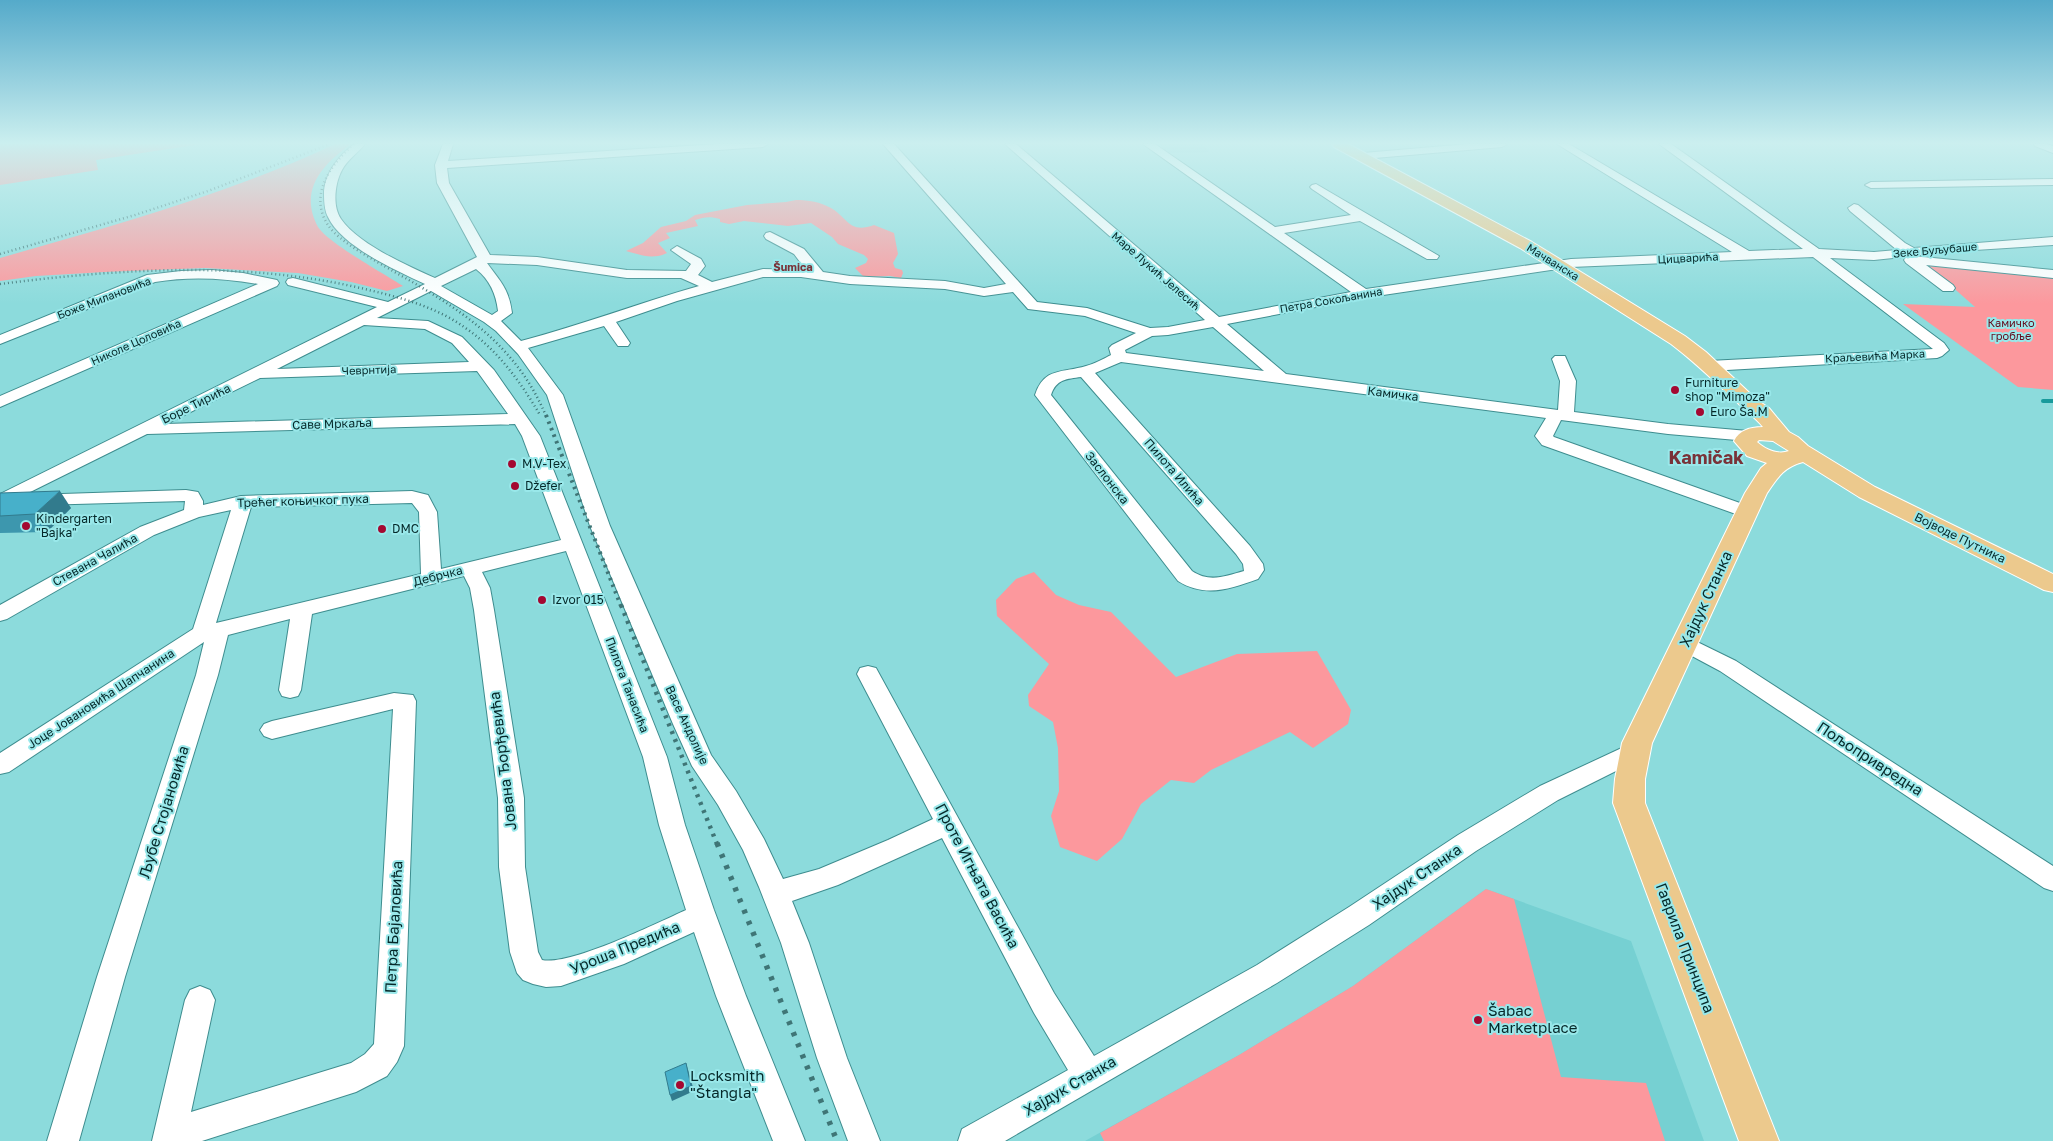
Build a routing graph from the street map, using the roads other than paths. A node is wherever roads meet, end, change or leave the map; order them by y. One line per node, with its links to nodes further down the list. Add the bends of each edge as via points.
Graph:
1 (330, 197): 32 (street, Васе Андолије, via 337,222 368,248 432,282)
2 (451, 197): 22 (street, via 483,253)
3 (935, 197): 33 (street)
4 (1072, 197): 40 (street, Маре Лукић Јелесић)
5 (1224, 197): 12 (street)
6 (1332, 197): 11 (street)
7 (1440, 197): 23 (main road, Мачванска)
8 (1650, 197): 18 (street)
9 (1738, 197): 17 (street)
10 (1854, 208): 19 (street)
11 (1362, 217): 12 (street); 21 (street)
12 (1272, 231): 35 (street)
13 (770, 236): 20 (street)
14 (2053, 241): 15 (street, Зеке Буљубаше)
15 (1990, 245): 19 (street, Зеке Буљубаше); 24 (street)
16 (677, 250): 27 (street, via 696,262 698,266)
17 (1816, 253): 18 (street, Цицварића); 19 (street); 48 (street, Краљевића Марка, via 1941,350 1937,353)
18 (1746, 255): 23 (street, Цицварића)
19 (1910, 255): 24 (street); 34 (street)
20 (802, 256): 25 (street); 28 (street)
21 (1432, 256)
22 (480, 261): 27 (street, via 540,261 628,274); 32 (street, Боре Тирића); 39 (street, via 496,282 505,305 505,312)
23 (1559, 265): 35 (street, Петра Сокољанина); 48 (main road, Мачванска, via 1678,340)
24 (2019, 270): 26 (street)
25 (764, 273): 28 (street); 31 (street)
26 (2053, 274)
27 (690, 275): 31 (street, via 707,286)
28 (818, 275): 33 (street, via 945,285 984,292)
29 (293, 282): 36 (street)
30 (272, 283): 42 (street, Боже Милановића, via 204,275 152,278); 52 (street, Николе Цоловића)
31 (715, 286): 37 (street)
32 (433, 287): 36 (street, Боре Тирића); 39 (street, Васе Андолије)
33 (1015, 287): 41 (street, via 1033,306 1087,312)
34 (1948, 288)
35 (1362, 294): 40 (street, Петра Сокољанина)
36 (392, 307): 38 (street, Боре Тирића)
37 (607, 320): 43 (street); 44 (street)
38 (364, 321): 47 (street, Пилота Танасића, via 436,327 457,340); 50 (street, Боре Тирића)
39 (492, 321): 44 (street, Васе Андолије)
40 (1215, 321): 41 (street, Петра Сокољанина); 51 (street, Маре Лукић Јелесић)
41 (1149, 332): 45 (street, Петра Сокољанина, via 1117,348)
42 (0, 340)
43 (623, 343)
44 (518, 346): 80 (street, Васе Андолије, via 555,395 600,526 685,724 701,759 754,847)
45 (1119, 356): 49 (street, Заслонска); 51 (street, Камичка)
46 (1560, 359): 54 (street, via 1568,381)
47 (482, 366): 50 (street, Чеврнтија); 55 (street, Пилота Танасића)
48 (1709, 366): 53 (main road, Мачванска)
49 (1085, 372): 66 (street, Пилота Илића, via 1242,550 1253,564 1254,570); 66 (street, Заслонска, via 1054,378 1047,382 1043,395 1181,571 1191,581 1207,586)
50 (256, 374): 56 (street, Боре Тирића)
51 (1281, 378): 54 (street, Камичка)
52 (0, 402)
53 (1750, 404): 57 (main road, Мачванска, via 1769,420); 58 (main road)
54 (1561, 415): 58 (street, Камичка); 62 (street, via 1544,436 1548,441)
55 (520, 419): 56 (street, Саве Мркаља); 64 (street, Пилота Танасића, via 538,452)
56 (144, 430): 60 (street, Боре Тирића)
57 (1782, 438): 58 (main road); 59 (main road, via 1793,443)
58 (1753, 442): 59 (main road); 62 (main road, Хајдук Станка, via 1758,470)
59 (1790, 457): 62 (main road, Хајдук Станка, via 1769,473); 68 (main road, Војводе Путника)
60 (1, 501): 63 (street, via 186,495 194,500)
61 (244, 502): 63 (street, Трећег коњичког пука); 67 (street, Трећег коњичког пука, via 412,497 421,500 428,512); 71 (street, Љубе Стојановића)
62 (1751, 502): 72 (main road, Хајдук Станка)
63 (193, 513): 70 (street, Стевана Чалића, via 147,531)
64 (573, 543): 65 (street, Дебрчка); 81 (street, Пилота Танасића, via 655,757 669,816)
65 (470, 568): 67 (street, Дебрчка); 82 (street, Јована Ђорђевића, via 483,600 511,798 512,867 524,952 527,964 534,971)
66 (1250, 575)
67 (431, 577): 69 (street, Дебрчка)
68 (2053, 584)
69 (302, 609): 71 (street, Дебрчка); 74 (street)
70 (0, 614)
71 (210, 632): 77 (street, Јоце Јовановића Шапчанина); 86 (street, Љубе Стојановића, via 207,675 111,977)
72 (1685, 643): 76 (main road, Хајдук Станка); 79 (street, Пољопривредна, via 1728,666)
73 (868, 674): 78 (street, Проте Игњата Васића)
74 (290, 690)
75 (272, 730): 85 (street, Петра Бајаловића, via 405,701 389,1046 377,1066 356,1076)
76 (1634, 752): 84 (street, Хајдук Станка, via 1549,793 1267,974); 90 (main road, Гаврила Принципа, via 1629,803)
77 (0, 765)
78 (948, 823): 80 (street, via 916,840 798,889); 84 (street, Проте Игњата Васића, via 1044,1003)
79 (2053, 880)
80 (775, 892): 88 (street, Васе Андолије)
81 (702, 916): 82 (street, Уроша Предића, via 614,955 561,973); 87 (street, Пилота Танасића)
82 (546, 974)
83 (200, 1000): 85 (street)
84 (1089, 1075): 89 (street, Хајдук Станка)
85 (169, 1138)
86 (63, 1141)
87 (789, 1141)
88 (864, 1141)
89 (974, 1141)
90 (1759, 1141)

